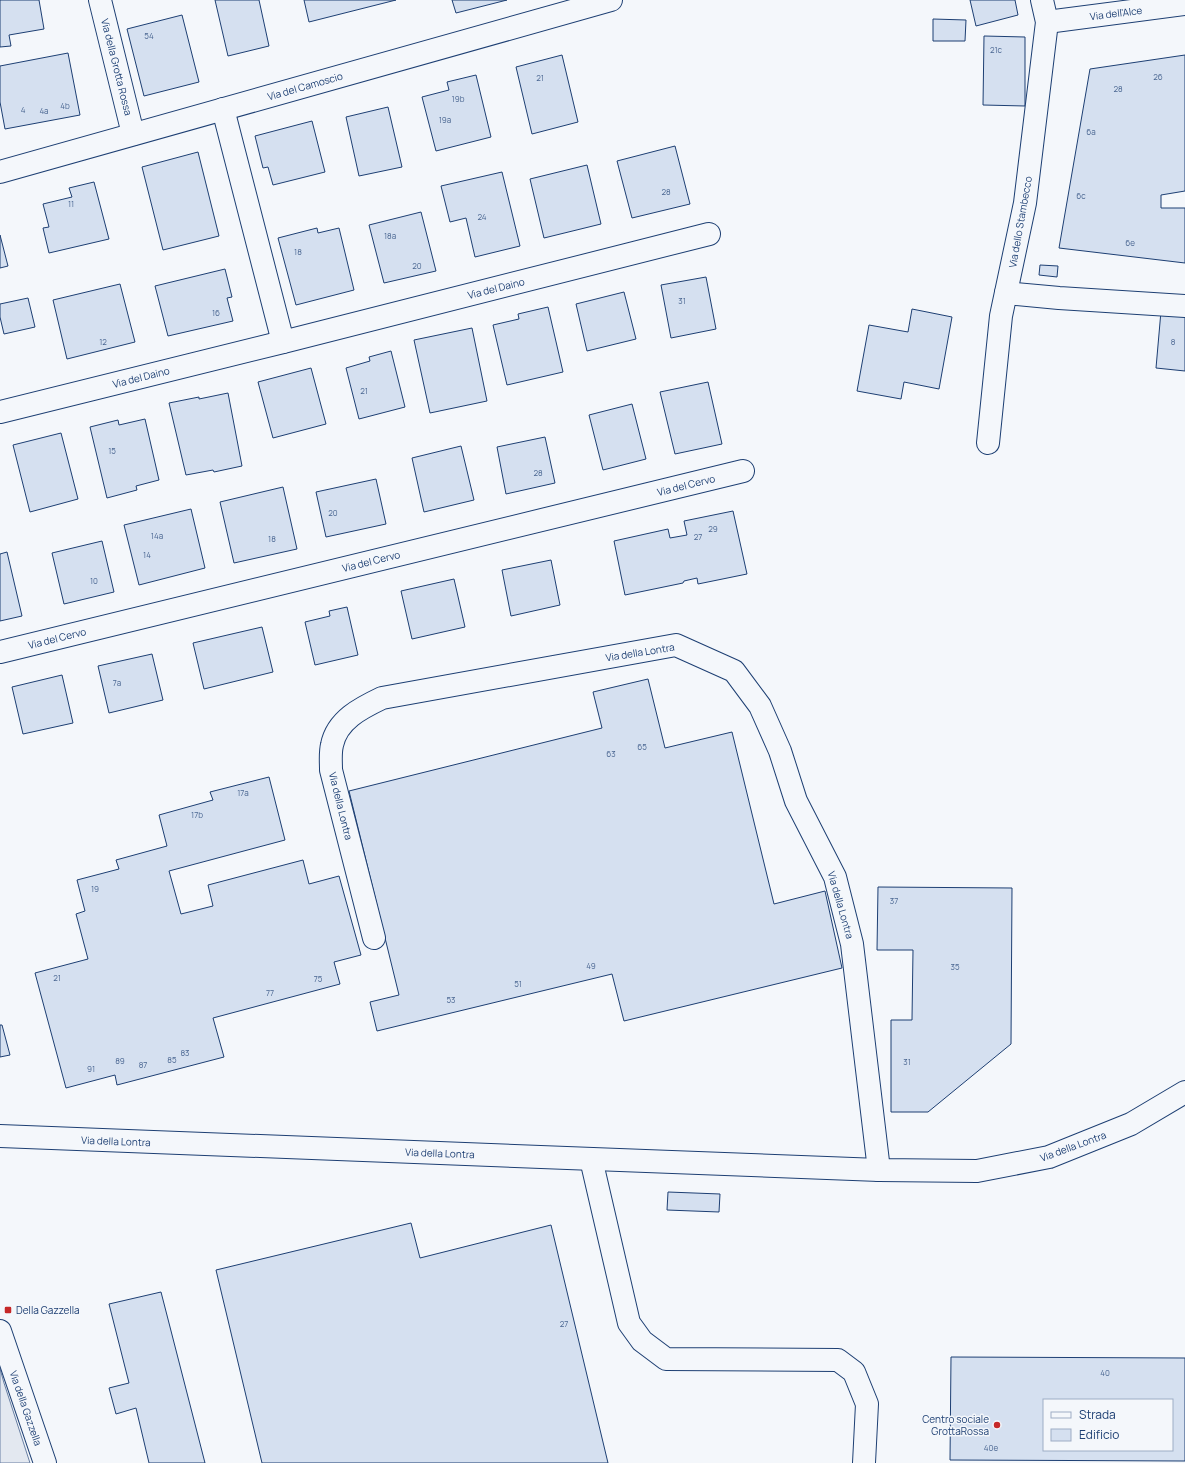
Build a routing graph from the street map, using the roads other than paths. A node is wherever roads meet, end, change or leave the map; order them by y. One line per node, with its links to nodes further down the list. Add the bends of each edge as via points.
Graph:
1 (100, 0): 7 (street, Via della Grotta Rossa)
2 (611, 0): 6 (street, Via del Camoscio)
3 (1042, 0): 5 (street, Via dello Stambecco)
4 (1185, 4): 5 (street, Via dell'Alce)
5 (1047, 22): 10 (street, Via dello Stambecco, via 1025,203)
6 (223, 109): 7 (street, Via del Camoscio); 12 (street)
7 (133, 134): 8 (street, Via del Camoscio)
8 (0, 172)
9 (708, 234): 12 (street, Via del Daino)
10 (1006, 293): 11 (street); 14 (street, Via dello Stambecco, via 1001,316)
11 (1185, 306)
12 (283, 342): 13 (street, Via del Daino)
13 (0, 412)
14 (988, 443)
15 (743, 471): 16 (street, Via del Cervo)
16 (0, 652)
17 (374, 938): 21 (street, Via della Lontra, via 331,770 332,745 340,726 359,709 382,698 676,645 734,671 760,706 780,751 796,801 835,877 852,944)
18 (1185, 1092): 21 (street, Via della Lontra, via 1131,1124 1049,1157 977,1171)
19 (0, 1136): 20 (street, Via della Lontra)
20 (591, 1159): 21 (street, Via della Lontra); 24 (street, via 629,1323 642,1341 666,1359 838,1360 854,1372 866,1404)
21 (879, 1170)
22 (0, 1331): 23 (street, Via della Gazzella)
23 (45, 1463)
24 (864, 1463)

